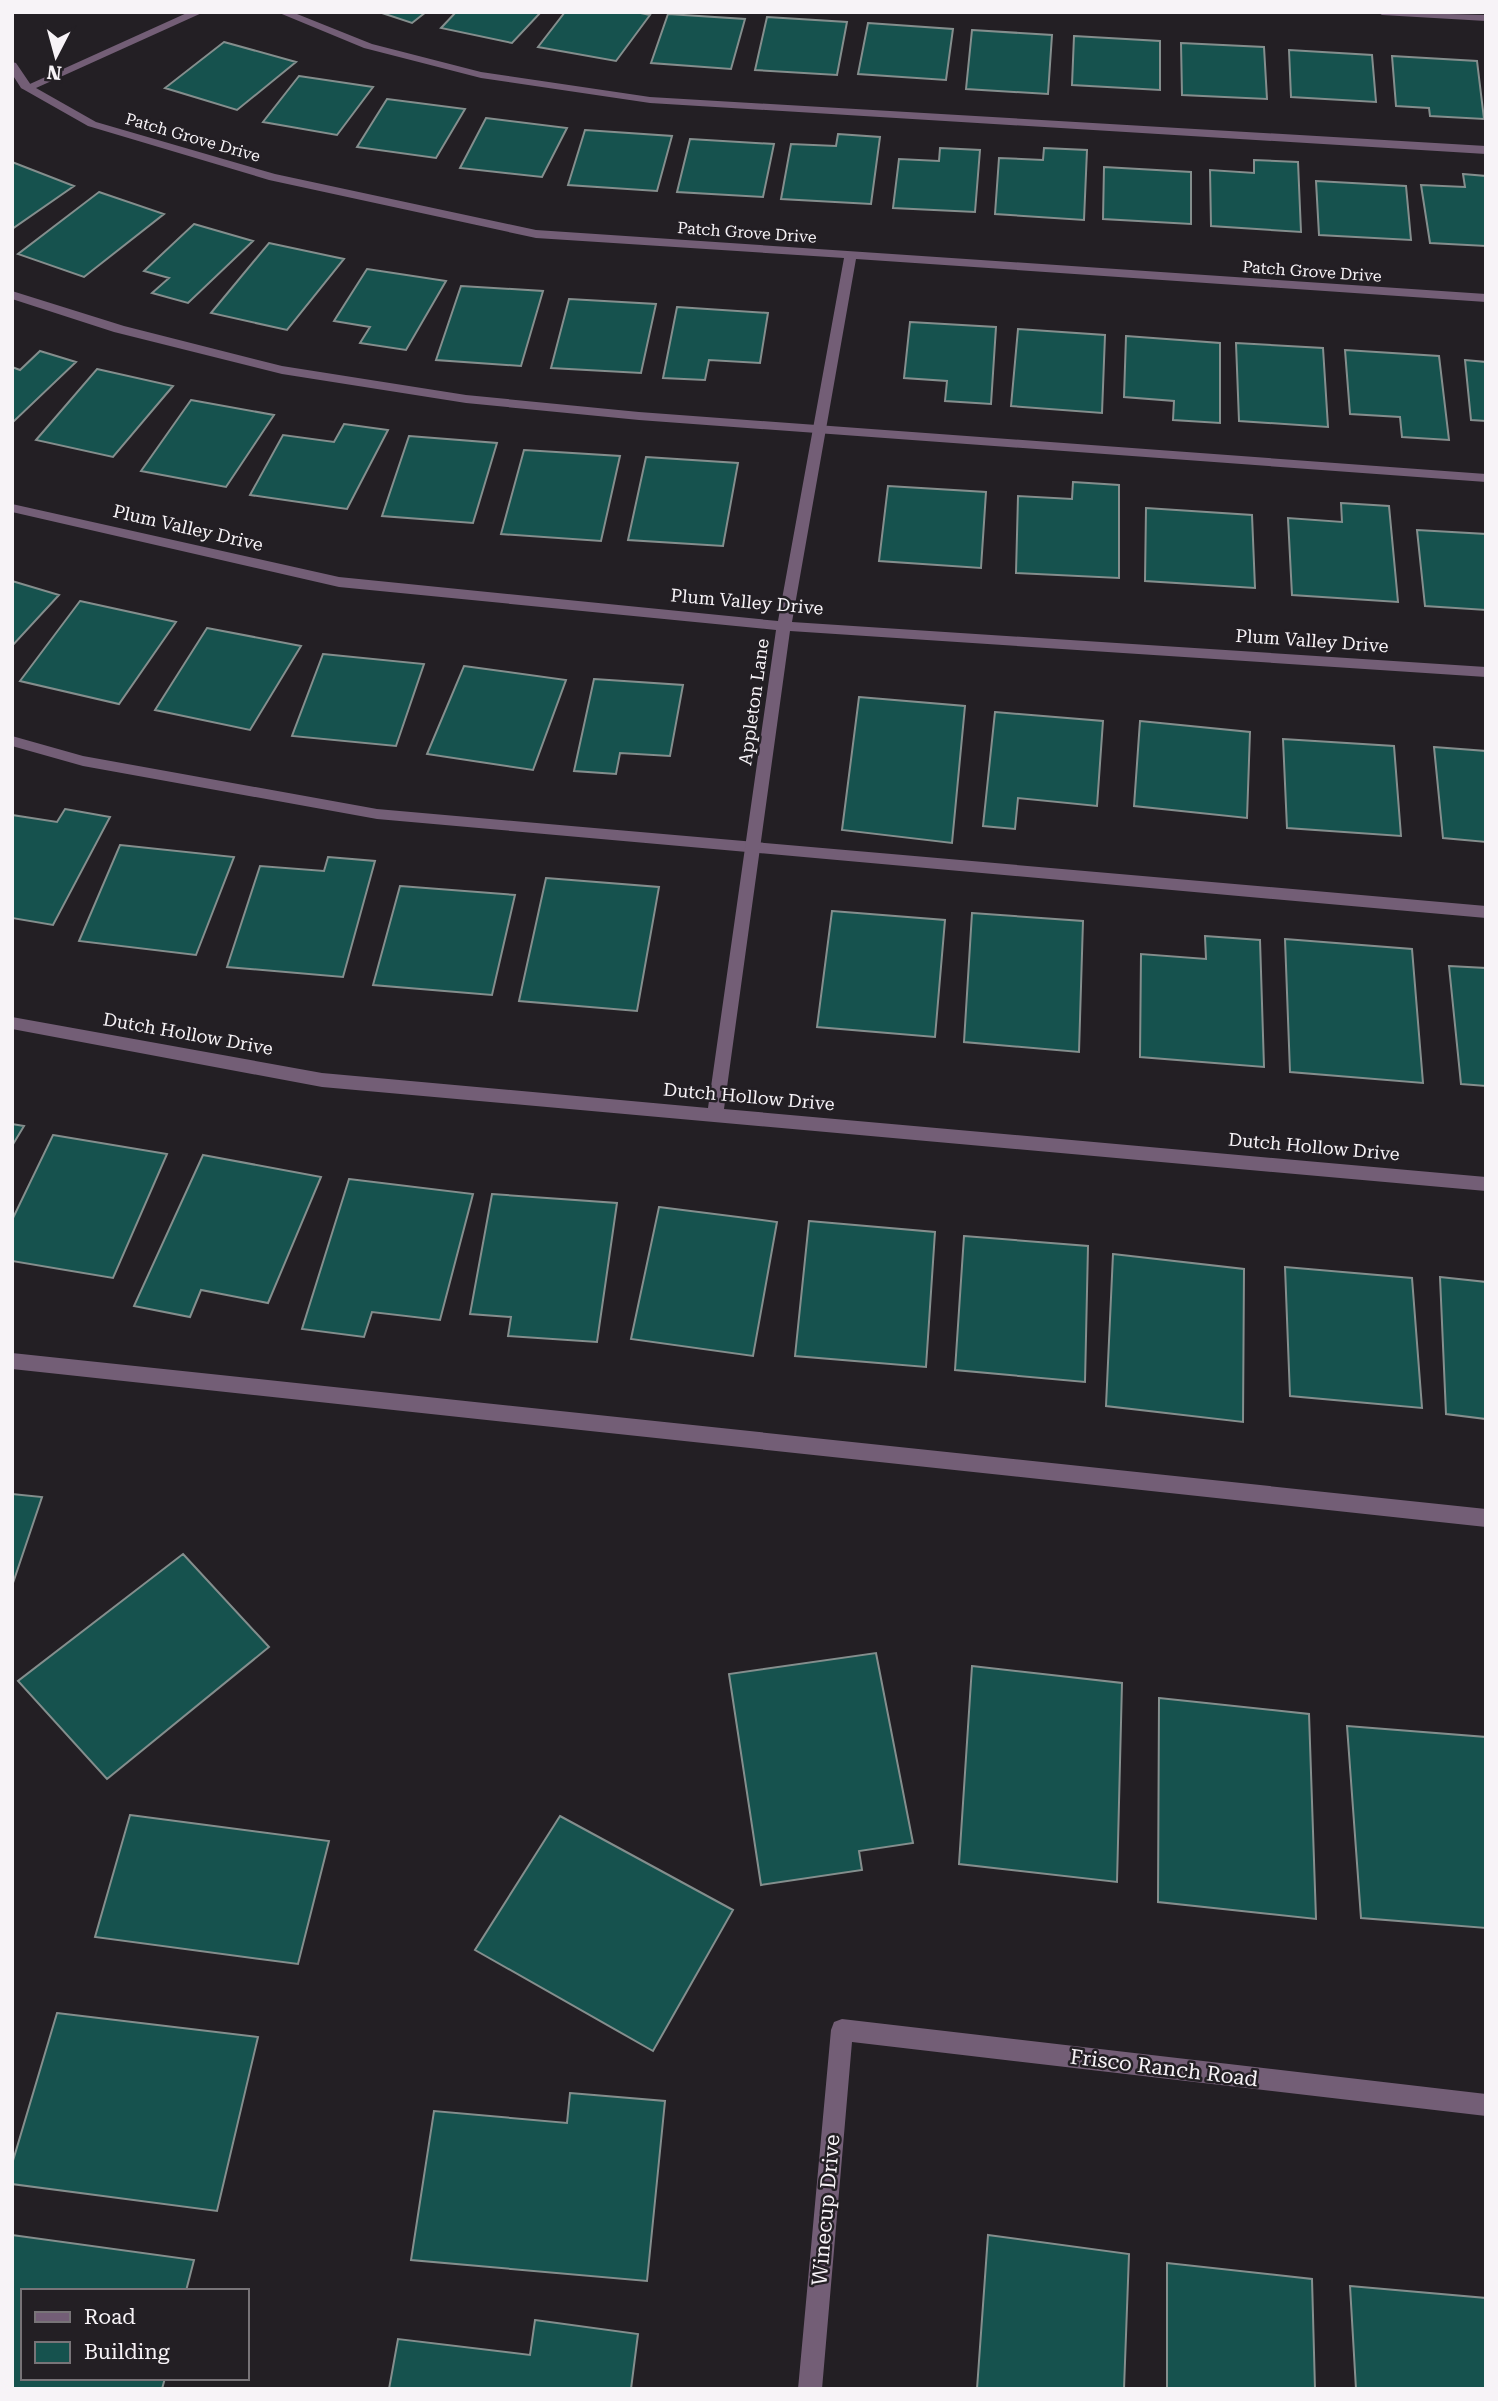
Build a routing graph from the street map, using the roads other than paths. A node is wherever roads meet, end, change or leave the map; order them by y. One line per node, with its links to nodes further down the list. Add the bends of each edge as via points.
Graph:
1 (199, 12): 6 (street)
2 (282, 12): 7 (street, via 368,46 481,75 650,100)
3 (1382, 12): 4 (street)
4 (1486, 18)
5 (12, 65): 6 (street)
6 (27, 88): 8 (street, Patch Grove Drive, via 92,124 273,177 536,233)
7 (1486, 150)
8 (851, 255): 10 (street, Patch Grove Drive); 11 (street, Appleton Lane)
9 (12, 295): 11 (street, via 119,329 282,370 466,398)
10 (1486, 298)
11 (819, 429): 12 (street); 14 (street, Appleton Lane)
12 (1486, 478)
13 (12, 508): 14 (street, Plum Valley Drive, via 339,582)
14 (784, 626): 15 (street, Plum Valley Drive); 17 (street, Appleton Lane)
15 (1486, 672)
16 (12, 741): 17 (street, via 83,761 377,814)
17 (752, 848): 18 (street); 20 (street, Appleton Lane)
18 (1486, 912)
19 (12, 1023): 20 (street, Dutch Hollow Drive, via 322,1080)
20 (715, 1115): 21 (street, Dutch Hollow Drive)
21 (1486, 1184)
22 (12, 1361): 23 (street)
23 (1486, 1518)
24 (842, 2030): 25 (street, Frisco Ranch Road); 26 (street, Winecup Drive)
25 (1486, 2105)
26 (810, 2389)

